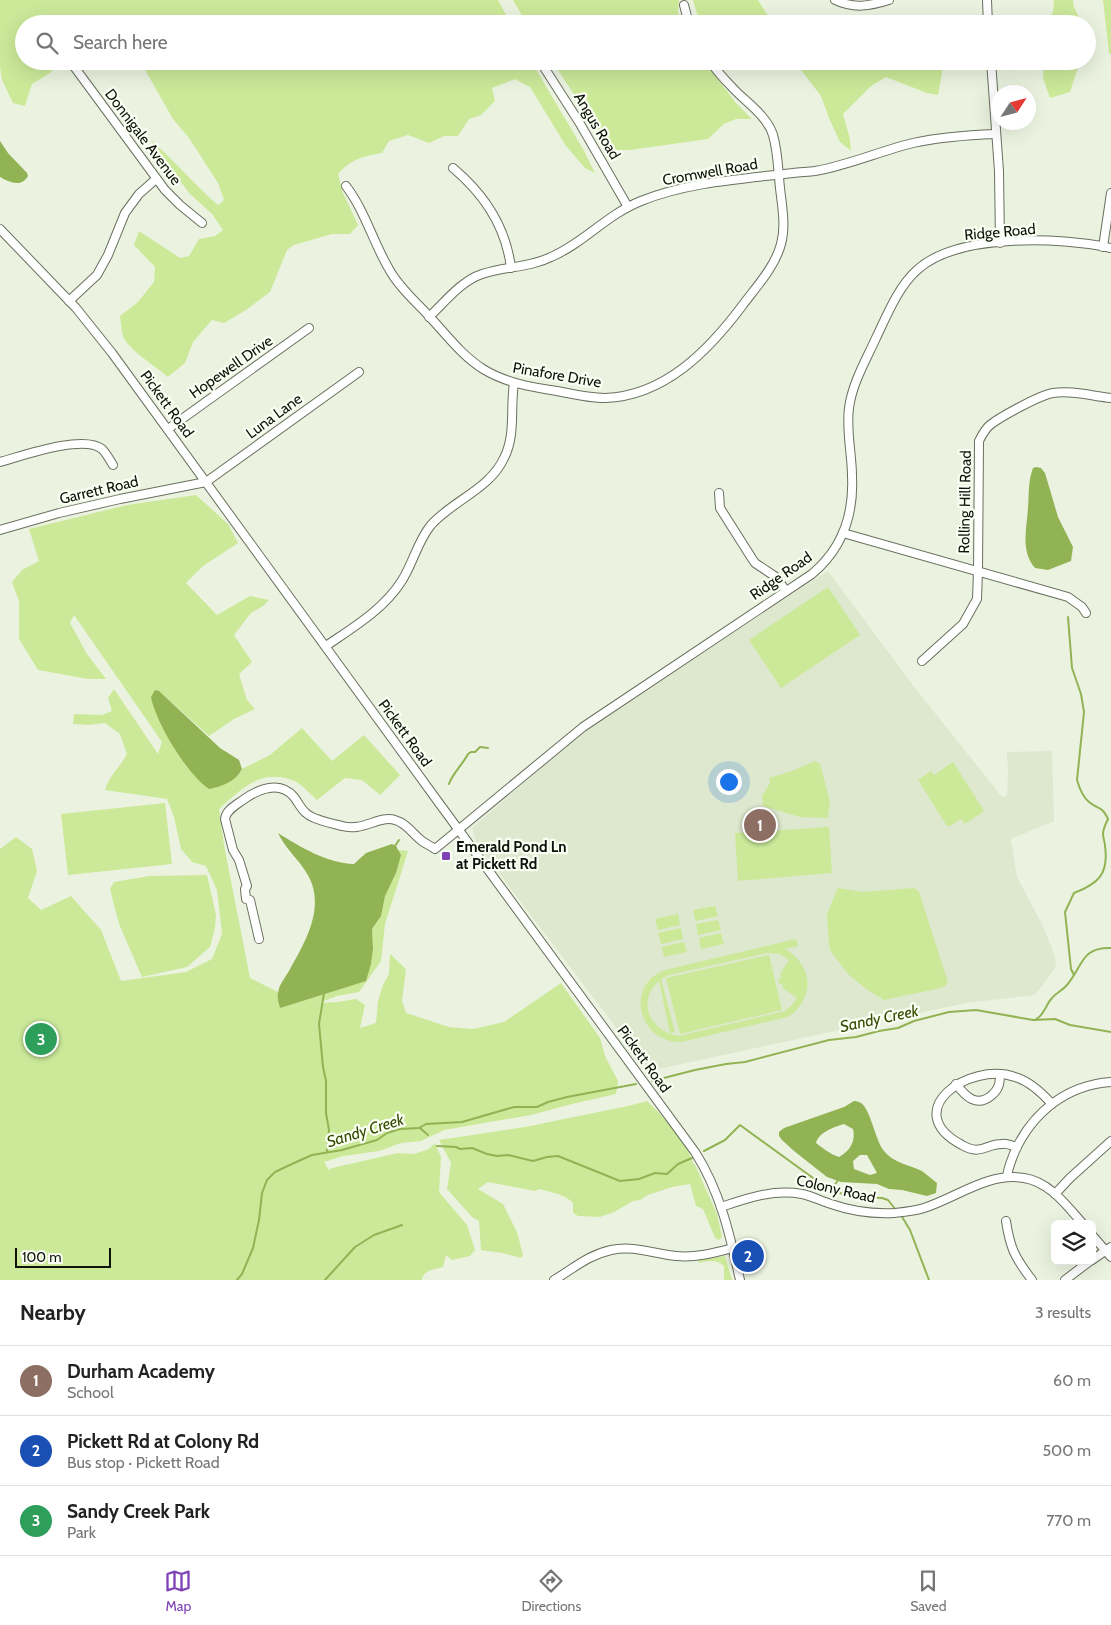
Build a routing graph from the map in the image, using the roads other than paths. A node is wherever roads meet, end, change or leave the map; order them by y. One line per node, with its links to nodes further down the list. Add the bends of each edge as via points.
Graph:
1 (835, 0): 2 (street, via 867,6)
2 (889, 0)
3 (986, 0): 6 (street)
4 (684, 5): 5 (street)
5 (687, 15)
6 (987, 15)
7 (77, 70): 14 (street, Donnigale Avenue)
8 (546, 70): 17 (street, Angus Road)
9 (717, 70): 13 (street, Pinafore Drive, via 768,126 773,136)
10 (992, 70): 11 (street)
11 (996, 134): 13 (street, Cromwell Road, via 915,143 827,169); 20 (street)
12 (453, 168): 22 (street, via 472,185 495,217 506,242)
13 (779, 174): 17 (street, Cromwell Road, via 679,189); 27 (street, Pinafore Drive, via 784,220 780,250 738,312 694,360 656,384 624,396 602,398)
14 (156, 179): 18 (street, Donnigale Avenue, via 173,199); 23 (street, via 125,213 97,275)
15 (346, 186): 24 (street, Pinafore Drive, via 365,216 389,270)
16 (1111, 193): 21 (street)
17 (628, 207): 22 (street, Cromwell Road, via 562,252 538,263)
18 (202, 223)
19 (0, 229): 23 (street, Pickett Road)
20 (1000, 243): 21 (street, Ridge Road, via 1053,242); 35 (street, Ridge Road, via 968,247 935,257 911,275 895,300 850,400 848,434 852,498)
21 (1107, 247)
22 (511, 268): 24 (street, Cromwell Road, via 475,277)
23 (69, 301): 29 (street, Pickett Road, via 112,352)
24 (429, 317): 27 (street, Pinafore Drive, via 484,370)
25 (309, 328): 29 (street, Hopewell Drive)
26 (359, 372): 32 (street, Luna Lane)
27 (514, 383): 39 (street, via 511,434 500,465 430,526 401,582 388,599)
28 (1111, 398): 36 (street, Rolling Hill Road, via 1052,393 1036,398 997,420 982,434 979,441)
29 (168, 428): 32 (street, Pickett Road)
30 (0, 462): 31 (street, via 68,444 87,444 102,449)
31 (113, 465)
32 (206, 482): 34 (street, Garrett Road, via 59,513); 39 (street, Pickett Road)
33 (719, 493): 37 (street, via 720,508 750,557 776,577)
34 (0, 530)
35 (843, 533): 36 (street); 37 (street, Ridge Road, via 827,561)
36 (978, 571): 38 (street, via 1068,596); 40 (street, Rolling Hill Road, via 977,599 968,617)
37 (786, 591): 41 (street, Ridge Road, via 583,727)
38 (1086, 612)
39 (326, 646): 41 (street, Pickett Road)
40 (922, 661)
41 (459, 830): 42 (street, Ridge Road, via 435,849 395,820 383,819 350,828 309,815 291,794 280,788 269,788 250,796 230,809 225,819 247,886 246,899 250,900); 53 (street, Pickett Road, via 695,1152)
42 (259, 939)
43 (1000, 1074): 45 (street, via 973,1076); 45 (street, via 995,1093 980,1102); 46 (street, via 1021,1079)
44 (1111, 1082): 46 (street, via 1075,1090)
45 (956, 1084): 49 (street, via 940,1101 936,1116 945,1134 973,1150 1002,1144)
46 (1052, 1104): 49 (street, via 1029,1126)
47 (1111, 1141): 48 (street)
48 (1104, 1147): 50 (street); 52 (street)
49 (1017, 1148): 51 (street)
50 (1111, 1154)
51 (1007, 1176): 52 (street, Colony Road, via 1037,1182); 53 (street, Colony Road, via 987,1180 926,1208 894,1213 859,1211 803,1194 785,1192 762,1194)
52 (1055, 1194): 54 (street, Colony Road)
53 (721, 1207): 57 (street, Pickett Road)
54 (1079, 1220)
55 (1006, 1221): 64 (street, via 1014,1255)
56 (1096, 1238): 58 (street)
57 (733, 1248): 62 (street, via 691,1256 624,1248 591,1257); 63 (street, Pickett Road)
58 (1108, 1249): 59 (street); 60 (street)
59 (1096, 1257)
60 (1111, 1257)
61 (1084, 1265): 65 (street)
62 (554, 1280)
63 (740, 1280)
64 (1032, 1280)
65 (1065, 1280)

